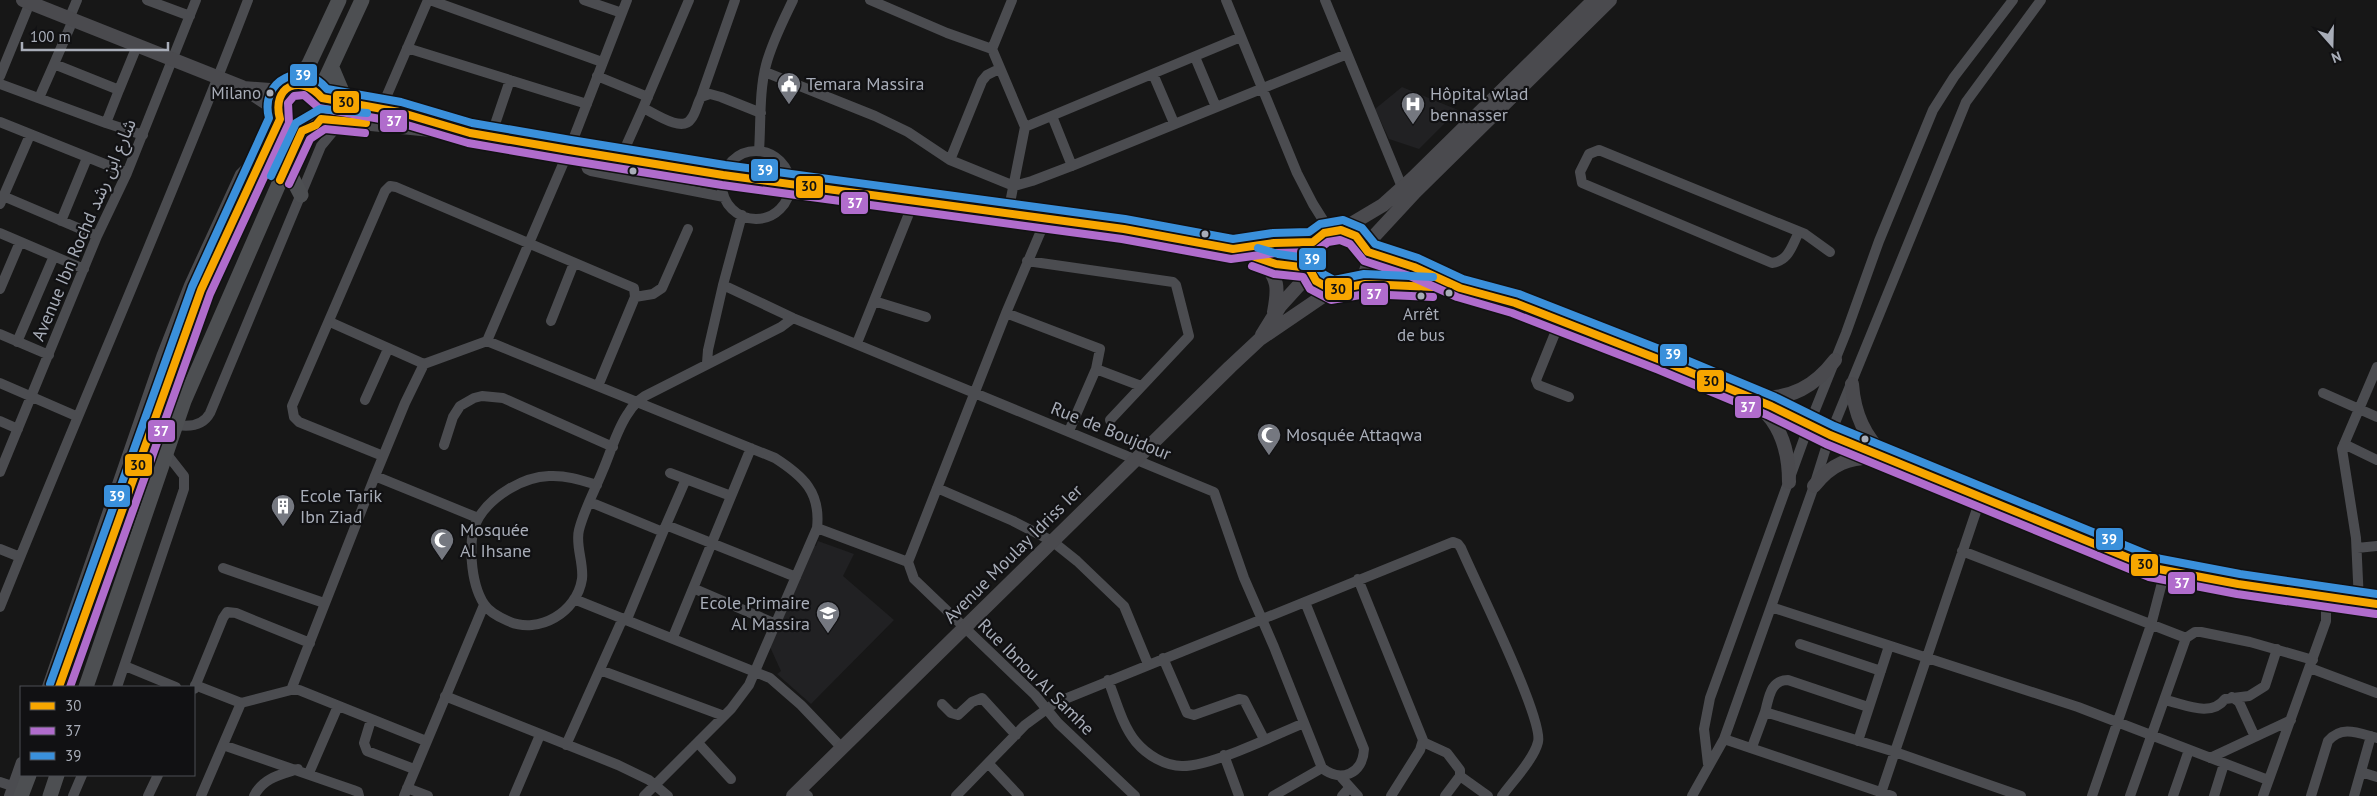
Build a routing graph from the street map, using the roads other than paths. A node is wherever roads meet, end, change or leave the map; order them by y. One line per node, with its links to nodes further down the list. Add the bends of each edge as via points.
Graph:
1 (76, 0): 25 (street)
2 (196, 0): 24 (street, Avenue Ibn Rochd شارع ابن رشد)
3 (248, 0): 42 (street)
4 (362, 0): 36 (main road)
5 (429, 0): 22 (street); 28 (street)
6 (584, 0): 23 (street)
7 (627, 0): 23 (street)
8 (689, 0): 50 (street)
9 (735, 0): 51 (street)
10 (793, 0): 38 (street, via 778,31)
11 (870, 0): 29 (street)
12 (1012, 0): 29 (street)
13 (1226, 0): 26 (street)
14 (1325, 0): 30 (street)
15 (1594, 0): 83 (main road)
16 (1610, 0): 101 (main road, via 1415,192)
17 (2013, 0): 131 (street, via 1933,110 1896,196)
18 (2041, 0): 137 (street, via 1966,102)
19 (28, 1): 25 (main road); 40 (street)
20 (153, 1): 24 (street)
21 (337, 1): 35 (main road)
22 (451, 4): 33 (street)
23 (622, 13): 33 (street)
24 (190, 16): 32 (street, Avenue Ibn Rochd شارع ابن رشد)
25 (71, 19): 27 (main road); 34 (street)
26 (1240, 37): 31 (street); 46 (street)
27 (136, 46): 32 (main road); 48 (street)
28 (407, 48): 43 (street); 56 (street)
29 (992, 49): 37 (street)
30 (1348, 54): 46 (street); 83 (street)
31 (1195, 57): 39 (street); 55 (street)
32 (173, 59): 42 (main road); 70 (street, Avenue Ibn Rochd شارع ابن رشد)
33 (602, 62): 41 (street)
34 (54, 64): 48 (street); 52 (street)
35 (309, 64): 47 (main road); 47 (main road)
36 (332, 68): 49 (main road); 53 (main road)
37 (999, 69): 66 (street); 76 (street, via 982,81)
38 (765, 72): 58 (street); 76 (street, via 875,116 908,132)
39 (1153, 74): 60 (street); 65 (street)
40 (0, 76)
41 (597, 76): 50 (street); 54 (street)
42 (218, 77): 45 (main road); 148 (street)
43 (510, 80): 54 (street); 71 (street)
44 (0, 84): 52 (street)
45 (242, 88): 47 (main road); 59 (main road)
46 (1262, 88): 55 (street); 93 (street, via 1313,204)
47 (284, 89): 49 (main road, via 310,86); 59 (main road, via 277,100)
48 (119, 90): 64 (street)
49 (320, 96): 53 (main road); 61 (main road)
50 (648, 97): 57 (street)
51 (701, 97): 57 (street, via 692,118 683,124 676,124); 58 (street, via 710,94)
52 (39, 98): 64 (street)
53 (346, 101): 56 (main road)
54 (587, 104): 72 (street)
55 (1216, 107): 65 (street)
56 (381, 108): 68 (main road)
57 (643, 108): 74 (street)
58 (761, 113): 73 (street)
59 (278, 115): 67 (main road, via 288,128); 111 (main road, via 259,162)
60 (1052, 116): 66 (street); 78 (street)
61 (321, 119): 62 (main road); 67 (main road)
62 (351, 121): 68 (main road); 84 (street, via 335,129 324,140)
63 (0, 122): 69 (street)
64 (106, 123): 70 (street)
65 (1174, 123): 78 (street)
66 (1025, 128): 82 (street)
67 (302, 131): 77 (main road)
68 (470, 134): 71 (main road)
69 (30, 135): 75 (street); 86 (street)
70 (143, 135): 79 (street, Avenue Ibn Rochd شارع ابن رشد)
71 (491, 136): 72 (main road)
72 (575, 151): 74 (main road); 85 (street, via 591,171); 99 (street)
73 (759, 151): 80 (street, via 738,156); 81 (street, via 781,161)
74 (621, 156): 80 (main road)
75 (87, 158): 79 (street); 91 (street)
76 (950, 160): 82 (street)
77 (286, 166): 84 (main road); 153 (main road, via 201,360)
78 (1072, 166): 82 (street)
79 (127, 173): 96 (street, Avenue Ibn Rochd شارع ابن رشد)
80 (723, 175): 81 (main road); 85 (street)
81 (790, 184): 87 (main road); 89 (street, via 785,203 768,217)
82 (1014, 186): 88 (street)
83 (1402, 188): 93 (main road, via 1366,216)
84 (301, 195): 153 (street, via 210,413 196,425)
85 (724, 197): 89 (street, via 729,206)
86 (2, 200): 91 (street)
87 (914, 201): 88 (main road); 116 (street)
88 (1008, 213): 90 (main road)
89 (742, 216): 110 (street)
90 (1046, 219): 100 (main road); 105 (street)
91 (61, 220): 96 (street)
92 (688, 229): 115 (street, via 662,288 653,294)
93 (1335, 230): 98 (main road); 101 (main road, via 1356,236)
94 (1799, 232): 94 (street, via 1786,258 1772,263 1582,183 1580,172 1589,154 1599,150); 102 (street)
95 (0, 233): 97 (street)
96 (97, 236): 107 (street, Avenue Ibn Rochd شارع ابن رشد)
97 (20, 242): 103 (street); 113 (street)
98 (1313, 242): 100 (main road); 108 (main road, via 1308,253)
99 (529, 244): 106 (street); 123 (street, via 390,186 385,191); 126 (street)
100 (1233, 249): 104 (main road)
101 (1366, 249): 109 (main road, via 1368,268); 112 (main road)
102 (1830, 252)
103 (54, 256): 107 (street); 127 (street)
104 (1262, 259): 108 (main road); 118 (main road, via 1278,286)
105 (1027, 262): 117 (street); 139 (street, via 1176,285 1189,336)
106 (574, 263): 115 (street, via 632,286 636,291); 121 (street)
107 (84, 269): 130 (street, Avenue Ibn Rochd شارع ابن رشد)
108 (1309, 271): 114 (main road, via 1316,281); 118 (main road)
109 (1356, 285): 112 (main road); 114 (main road)
110 (723, 286): 120 (street, Rue de Boujdour); 132 (street)
111 (195, 287): 222 (street, via 158,363); 223 (main road, via 181,350)
112 (1460, 288): 122 (main road, via 1515,303)
113 (0, 289)
114 (1332, 290): 125 (main road)
115 (635, 297): 138 (street)
116 (874, 301): 119 (street); 128 (street)
117 (1006, 313): 135 (street, via 1096,346 1101,352); 140 (street)
118 (1274, 315): 125 (main road)
119 (926, 317)
120 (793, 318): 128 (street, Rue de Boujdour); 132 (street, via 774,331)
121 (551, 320)
122 (1560, 321): 141 (main road); 144 (street, via 1536,380 1538,386)
123 (330, 322): 129 (street); 162 (street, via 292,406 294,417 299,422)
124 (0, 334): 127 (street)
125 (1260, 339): 163 (main road, Avenue Moulay Idriss Ier)
126 (487, 341): 133 (street); 138 (street)
127 (17, 342): 130 (street)
128 (857, 343): 140 (street, Rue de Boujdour)
129 (388, 349): 133 (street); 145 (street)
130 (49, 355): 143 (street, Avenue Ibn Rochd شارع ابن رشد)
131 (1835, 360): 141 (main road, via 1824,375 1791,395 1772,398); 152 (street)
132 (707, 363): 146 (street)
133 (424, 364): 162 (street)
134 (2377, 367): 147 (street)
135 (1096, 370): 139 (street); 155 (street)
136 (0, 383): 143 (street)
137 (1852, 384): 156 (street); 164 (main road, via 1862,427)
138 (598, 386): 146 (street)
139 (1142, 386): 150 (street)
140 (976, 392): 155 (street, Rue de Boujdour); 173 (street)
141 (1739, 393): 152 (main road); 170 (main road, via 1761,408 1775,423 1789,462)
142 (2324, 393): 147 (street)
143 (32, 396): 148 (street); 154 (street, Avenue Ibn Rochd شارع ابن رشد)
144 (1569, 398)
145 (365, 400)
146 (636, 402): 159 (street); 160 (street)
147 (2359, 409): 149 (street); 157 (street)
148 (76, 416): 186 (street)
149 (2377, 417)
150 (1110, 420)
151 (0, 421): 154 (street)
152 (1809, 425): 156 (main road); 170 (street)
153 (176, 426): 161 (main road)
154 (18, 429): 166 (street, Avenue Ibn Rochd شارع ابن رشد)
155 (1069, 431): 163 (street, Rue de Boujdour)
156 (1830, 435): 164 (main road); 172 (street)
157 (2344, 444): 165 (street); 183 (street, via 2342,455)
158 (444, 445): 159 (street, via 460,406 482,396 503,398)
159 (613, 446): 171 (street)
160 (750, 448): 174 (street); 179 (street, via 775,458 803,478 817,507)
161 (166, 453): 217 (street, via 184,476 184,489); 224 (main road)
162 (383, 456): 168 (street)
163 (1136, 459): 180 (main road, Avenue Moulay Idriss Ier); 203 (street, Rue de Boujdour, via 1214,492)
164 (1891, 460): 172 (main road, via 1849,459 1829,470); 175 (main road)
165 (2377, 460)
166 (0, 472)
167 (670, 473): 169 (street)
168 (375, 476): 177 (street); 197 (street)
169 (686, 479): 174 (street); 178 (street)
170 (1789, 482): 265 (street, via 1707,708 1704,729)
171 (597, 485): 176 (street); 177 (street, via 563,476 533,478 500,495)
172 (1814, 486): 201 (street)
173 (937, 488): 180 (street); 187 (street)
174 (731, 496): 181 (street)
175 (1981, 497): 185 (street); 189 (main road, via 2093,545)
176 (590, 502): 178 (street); 194 (street, via 578,534 582,578)
177 (478, 518): 199 (street, via 472,561)
178 (664, 528): 181 (street); 202 (street)
179 (816, 528): 187 (street); 190 (street)
180 (1052, 541): 206 (main road, Avenue Moulay Idriss Ier); 215 (street, via 1120,600)
181 (712, 542): 190 (street); 192 (street)
182 (2377, 546): 183 (street)
183 (2357, 548): 196 (street)
184 (0, 549): 186 (street)
185 (1962, 551): 205 (street); 213 (street)
186 (20, 557): 200 (street)
187 (908, 562): 206 (street, Rue Ibnou Al Samhe, via 914,579)
188 (224, 568): 197 (street)
189 (2165, 571): 193 (main road); 205 (street)
190 (796, 577): 204 (street)
191 (1358, 579): 195 (street); 254 (street); 308 (street, via 1448,542 1458,544 1539,730 1534,752)
192 (695, 588): 204 (street); 207 (street)
193 (2326, 597): 196 (main road); 216 (street, via 2326,621)
194 (574, 599): 199 (street, via 558,615 530,627 501,618); 202 (street)
195 (1305, 602): 203 (street); 278 (street, via 1364,749 1356,768)
196 (2359, 602): 198 (main road)
197 (324, 603): 209 (street)
198 (2377, 604)
199 (484, 605): 231 (street)
200 (0, 607)
201 (1771, 607): 211 (street); 251 (street)
202 (625, 618): 207 (street); 218 (street)
203 (1262, 619): 214 (street); 244 (street, Rue de Boujdour)
204 (776, 624): 219 (street)
205 (2151, 625): 208 (street); 243 (street)
206 (964, 628): 238 (street, Rue Ibnou Al Samhe); 259 (main road, Avenue Moulay Idriss Ier)
207 (673, 637): 219 (street)
208 (2186, 638): 212 (street, via 2201,632); 233 (street)
209 (310, 643): 227 (street, via 227,612); 229 (street)
210 (1800, 644): 220 (street)
211 (1889, 646): 213 (street); 220 (street)
212 (2277, 649): 216 (street); 232 (street, via 2265,686 2249,696)
213 (1926, 657): 243 (street); 261 (street)
214 (1163, 658): 215 (street); 250 (street, via 1187,713 1194,715 1244,700)
215 (1148, 664): 221 (street)
216 (2311, 664): 230 (street); 242 (street)
217 (125, 666): 225 (street); 226 (street)
218 (600, 670): 240 (street); 257 (street)
219 (756, 671): 240 (street, via 739,700); 259 (street, via 770,678 801,705)
220 (1881, 671): 237 (street)
221 (1108, 680): 238 (street); 262 (street, via 1127,728 1135,741 1155,758 1181,766 1194,766)
222 (47, 686)
223 (59, 686)
224 (86, 686)
225 (117, 686)
226 (174, 686)
227 (194, 686)
228 (195, 687): 234 (street)
229 (291, 690): 234 (street); 236 (street, via 305,692)
230 (2377, 693)
231 (444, 696): 246 (street); 252 (street)
232 (2232, 697): 233 (street, via 2212,710); 248 (street, via 2239,702)
233 (2164, 700): 247 (street)
234 (241, 703): 256 (street)
235 (942, 704): 245 (street, via 958,715 972,702 982,698)
236 (338, 706): 241 (street); 272 (street)
237 (1868, 707): 239 (street, via 1780,680 1774,684); 253 (street)
238 (1046, 708): 245 (street); 301 (street, Rue Ibnou Al Samhe)
239 (1764, 712): 253 (street); 258 (street)
240 (724, 716): 255 (street)
241 (371, 720): 252 (street); 269 (street, via 364,743 367,751)
242 (2290, 720): 248 (street); 281 (street)
243 (2118, 722): 247 (street); 311 (street)
244 (1304, 723): 250 (street); 268 (street, Rue de Boujdour)
245 (1016, 734): 264 (street)
246 (540, 735): 257 (street); 296 (street)
247 (2152, 735): 260 (street); 312 (street)
248 (2255, 737): 263 (street)
249 (2374, 737): 271 (street); 316 (street, via 2350,730 2334,734 2328,741)
250 (1264, 739): 262 (street)
251 (1724, 739): 258 (street); 265 (street)
252 (426, 741): 269 (street)
253 (1858, 741): 261 (street)
254 (1423, 742): 277 (street, via 1447,753 1457,763); 305 (street)
255 (698, 744): 280 (street); 283 (street)
256 (223, 745): 270 (street); 293 (street)
257 (566, 745): 283 (street, via 618,765)
258 (1752, 747): 289 (street)
259 (842, 748): 287 (main road, Avenue Moulay Idriss Ier)
260 (2189, 750): 263 (street); 313 (street)
261 (1895, 752): 289 (street); 310 (street)
262 (1224, 755): 302 (street)
263 (2210, 758): 266 (street)
264 (988, 764): 299 (street); 300 (street)
265 (1708, 764): 309 (street)
266 (2224, 764): 281 (street); 314 (street)
267 (20, 766): 286 (street)
268 (1322, 768): 278 (street); 303 (street)
269 (414, 769): 284 (street)
270 (298, 770): 272 (street); 294 (street, via 261,784)
271 (2361, 772): 279 (street); 317 (street)
272 (310, 773): 288 (street)
273 (28, 776): 286 (main road)
274 (57, 776): 290 (main road)
275 (82, 776): 291 (street)
276 (158, 776): 292 (street)
277 (1460, 776): 306 (street); 307 (street)
278 (1341, 777): 285 (street)
279 (2377, 777)
280 (731, 778)
281 (2268, 780): 315 (street)
282 (0, 782): 286 (street)
283 (656, 785): 297 (street); 298 (street)
284 (405, 792): 295 (street)
285 (1345, 792): 304 (street)
286 (14, 793)
287 (800, 794)
288 (361, 795)
289 (1884, 795)
290 (50, 796)
291 (73, 796)
292 (148, 796)
293 (201, 796)
294 (254, 796)
295 (428, 796)
296 (514, 796)
297 (644, 796)
298 (668, 796)
299 (956, 796)
300 (1018, 796)
301 (1136, 796)
302 (1239, 796)
303 (1273, 796)
304 (1358, 796)
305 (1391, 796)
306 (1445, 796)
307 (1488, 796)
308 (1502, 796)
309 (1693, 796)
310 (2021, 796)
311 (2092, 796)
312 (2130, 796)
313 (2173, 796)
314 (2214, 796)
315 (2263, 796)
316 (2311, 796)
317 (2354, 796)

